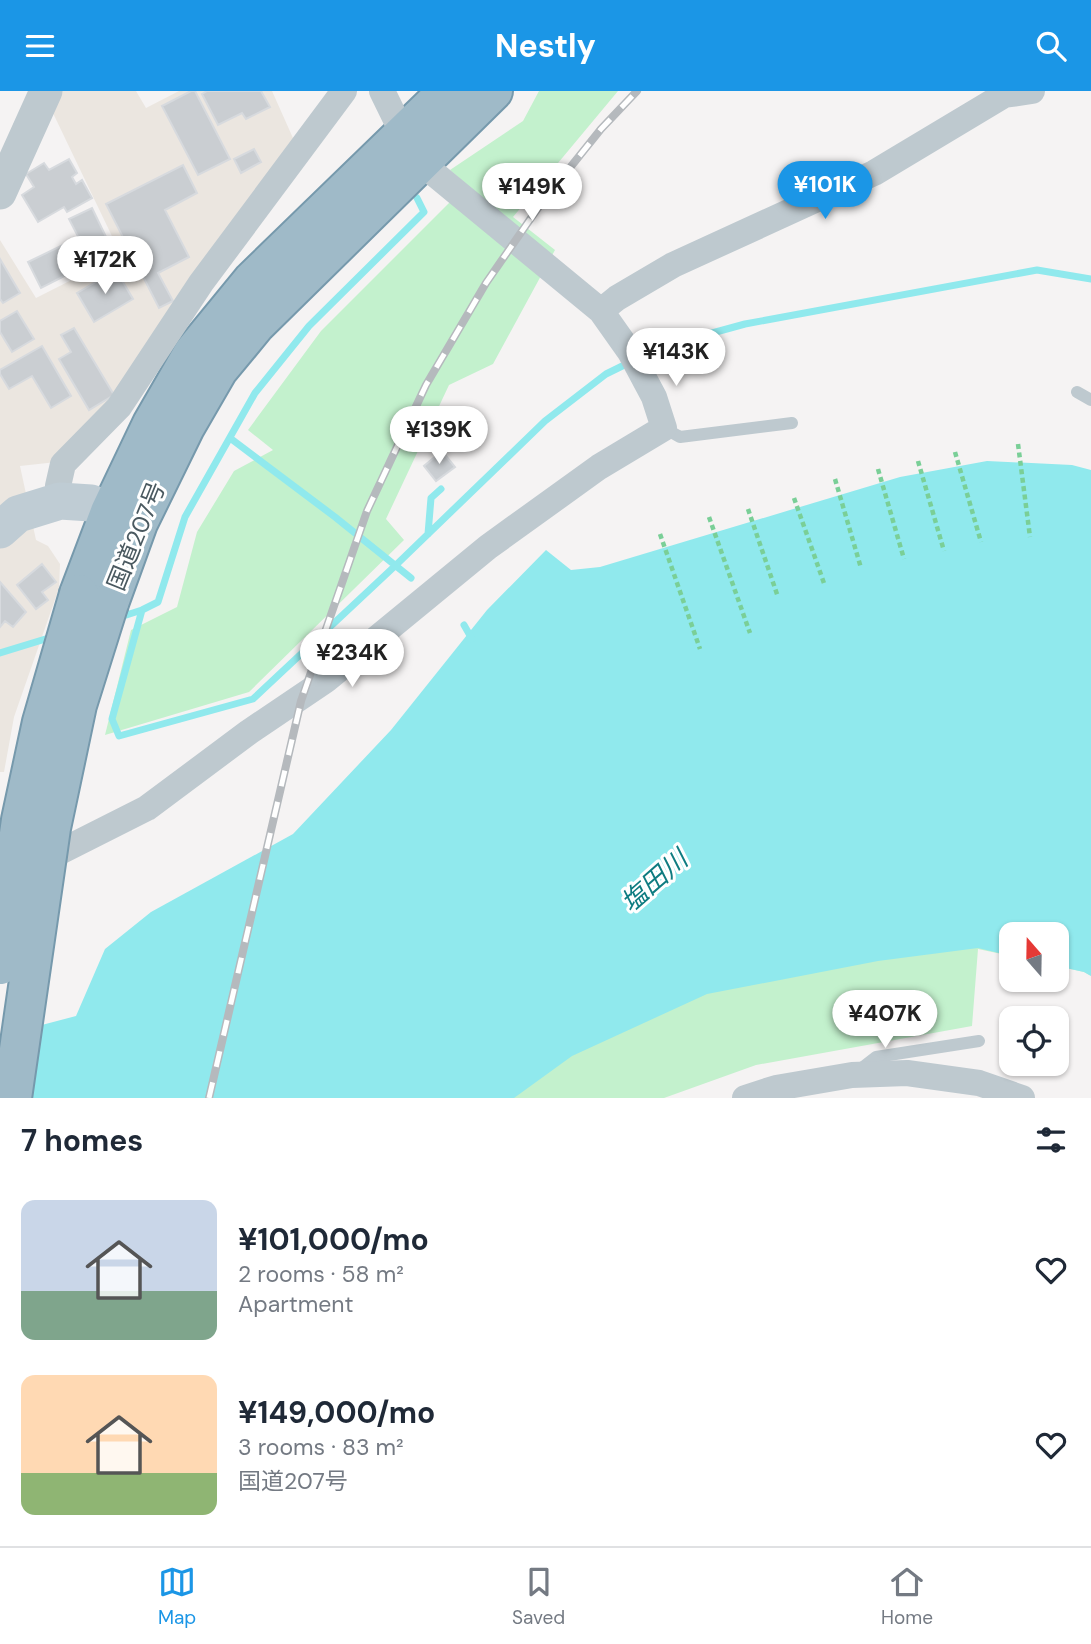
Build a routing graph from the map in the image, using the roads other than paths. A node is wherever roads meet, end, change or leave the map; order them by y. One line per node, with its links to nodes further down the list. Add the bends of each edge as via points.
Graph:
1 (46, 91): 8 (street)
2 (344, 91): 14 (street, via 201,283 119,407 62,464)
3 (382, 91): 7 (street)
4 (448, 91): 7 (highway, 国道207号)
5 (493, 91): 7 (highway, 国道207号)
6 (1032, 91): 9 (street, via 1004,95 874,173 673,265)
7 (412, 148): 9 (street); 15 (highway, 国道207号, via 348,236 256,324 218,370)
8 (0, 193)
9 (601, 311): 13 (street, via 635,360)
10 (1077, 392): 11 (lane)
11 (1091, 400)
12 (792, 423): 13 (lane, via 680,437)
13 (664, 428): 18 (street, via 599,467 488,547 326,680 146,808)
14 (60, 501): 15 (main road, via 91,503); 16 (main road, via 18,514)
15 (124, 518): 17 (highway, 国道207号)
16 (0, 530)
17 (94, 598): 19 (highway, 国道207号, bridge, via 39,734); 22 (highway, 国道207号, bridge, via 51,828)
18 (0, 882)
19 (0, 965)
20 (979, 1041): 21 (lane, via 876,1057)
21 (852, 1075): 23 (street); 24 (street, via 907,1073 979,1083)
22 (12, 1098)
23 (745, 1098)
24 (1023, 1098)

